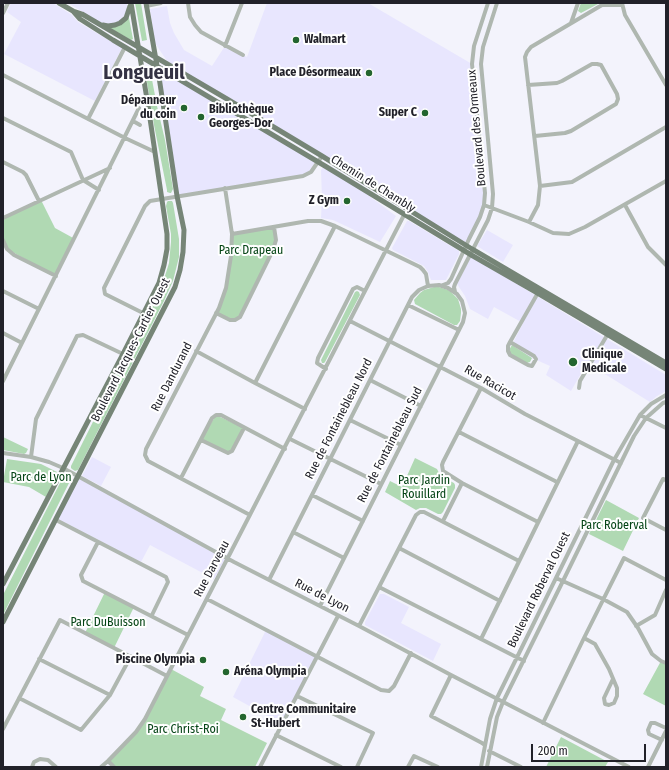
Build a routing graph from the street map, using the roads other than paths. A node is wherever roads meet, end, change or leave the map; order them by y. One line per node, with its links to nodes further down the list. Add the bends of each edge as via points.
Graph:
1 (8, 3): 14 (street)
2 (59, 3): 13 (main road, Chemin de Chambly)
3 (131, 3): 15 (main road, via 126,18 120,23 114,26); 19 (main road, Boulevard Jacques-Cartier Ouest)
4 (161, 3): 10 (street)
5 (188, 3): 17 (street, via 190,17 198,29)
6 (242, 3): 17 (street)
7 (488, 3): 50 (street, Boulevard des Ormeaux, via 474,46 472,64 485,193)
8 (498, 3): 52 (street, Boulevard des Ormeaux, via 483,47 481,64 493,194)
9 (578, 3): 16 (street)
10 (146, 4): 22 (main road, Boulevard Jacques-Cartier Ouest)
11 (602, 4): 12 (street); 16 (street)
12 (622, 4): 28 (street, via 625,15)
13 (73, 11): 15 (main road, Chemin de Chambly); 18 (main road, Chemin de Chambly, via 80,20)
14 (3, 13)
15 (100, 24): 19 (main road, Chemin de Chambly)
16 (570, 24): 27 (street, via 531,47 525,57)
17 (225, 46): 20 (street)
18 (125, 47): 21 (main road, Chemin de Chambly); 31 (street)
19 (138, 47): 21 (main road, Boulevard Jacques-Cartier Ouest); 22 (main road, Chemin de Chambly)
20 (243, 55)
21 (140, 56): 23 (main road, Chemin de Chambly); 37 (main road, Boulevard Jacques-Cartier Ouest)
22 (155, 57): 23 (main road, Boulevard Jacques-Cartier Ouest); 38 (main road, Chemin de Chambly)
23 (157, 66): 24 (main road, Chemin de Chambly); 26 (main road, Boulevard Jacques-Cartier Ouest)
24 (166, 71): 26 (main road); 40 (main road, Chemin de Chambly)
25 (3, 75): 31 (street)
26 (159, 77): 47 (main road, Boulevard Jacques-Cartier Ouest)
27 (528, 85): 35 (street); 35 (street, via 557,83 592,64 597,64 601,66 618,94 616,104 571,131)
28 (666, 85)
29 (139, 108): 32 (street)
30 (3, 118): 42 (street, via 71,152)
31 (88, 119): 36 (street)
32 (133, 121): 33 (street); 36 (street)
33 (140, 125)
34 (666, 127): 44 (street, via 572,182)
35 (534, 136): 44 (street)
36 (125, 138): 37 (street); 41 (street)
37 (155, 152): 48 (main road, Boulevard Jacques-Cartier Ouest)
38 (322, 156): 40 (street); 60 (main road, Chemin de Chambly)
39 (3, 162): 49 (street, via 26,175)
40 (318, 162): 45 (street, via 311,172 303,176); 53 (main road, Chemin de Chambly)
41 (110, 168): 42 (street); 46 (street)
42 (83, 180): 46 (street); 49 (street)
43 (665, 182): 51 (street)
44 (540, 186): 55 (street, via 538,204)
45 (225, 188): 47 (street); 58 (street, Rue Dandurand)
46 (99, 190): 64 (street)
47 (177, 196): 48 (street); 114 (main road, Boulevard Jacques-Cartier Ouest, via 184,230 183,252 175,287)
48 (162, 199): 73 (main road, Boulevard Jacques-Cartier Ouest, via 167,250 159,283); 73 (street, via 150,201 145,206 104,288 105,294)
49 (39, 201): 54 (street)
50 (484, 205): 52 (street); 60 (street, Boulevard des Ormeaux)
51 (625, 205): 55 (street, via 569,234 553,233); 63 (street, via 648,247)
52 (492, 208): 55 (street); 62 (street, Boulevard des Ormeaux)
53 (404, 215): 60 (main road, Chemin de Chambly); 61 (street, Rue Darveau)
54 (3, 218)
55 (530, 222)
56 (334, 226): 57 (street, via 321,221 308,221); 61 (street); 90 (street)
57 (274, 227): 58 (street); 74 (street, via 276,240 273,250 240,317 230,320)
58 (232, 234): 74 (street, Rue Dandurand, via 226,288)
59 (3, 240): 64 (street, via 7,249 14,255)
60 (466, 248): 62 (main road, Chemin de Chambly); 65 (street, Boulevard des Ormeaux, via 451,280)
61 (386, 251): 66 (street, via 421,268 426,274); 68 (street, Rue Darveau)
62 (471, 252): 69 (main road, Chemin de Chambly); 70 (street, Boulevard des Ormeaux, via 455,284)
63 (666, 265)
64 (56, 276): 72 (street)
65 (442, 285): 66 (street); 70 (street)
66 (428, 286): 71 (street, Rue de Fontainebleau Nord, via 417,292)
67 (3, 291): 72 (street)
68 (365, 291): 75 (street, Rue Darveau); 86 (street, via 357,287 353,289 318,358 317,363)
69 (539, 291): 77 (main road, Chemin de Chambly); 80 (street)
70 (456, 292): 76 (street, Rue de Fontainebleau Sud, via 464,310 464,319)
71 (408, 305): 76 (street); 79 (street, Rue de Fontainebleau Nord)
72 (39, 308): 81 (street)
73 (144, 313): 83 (main road, Boulevard Jacques-Cartier Ouest)
74 (216, 313): 82 (street, Rue Dandurand)
75 (350, 321): 79 (street, Rue Racicot); 86 (street, Rue Darveau)
76 (459, 330): 85 (street, Rue de Fontainebleau Sud)
77 (609, 332): 84 (main road, Chemin de Chambly); 87 (main road, Chemin de Chambly); 92 (street, via 580,381)
78 (3, 333): 81 (street)
79 (390, 341): 85 (street, Rue Racicot); 89 (street, Rue de Fontainebleau Nord)
80 (510, 342): 80 (street, via 510,355 532,366 536,359 534,356)
81 (22, 343): 88 (street)
82 (196, 351): 90 (street); 115 (street, Rue Dandurand, via 145,455 148,461)
83 (123, 354): 109 (street, via 83,335 78,336 36,419); 113 (main road, Boulevard Jacques-Cartier Ouest)
84 (666, 363)
85 (440, 367): 91 (street, Rue Racicot); 95 (street, Rue de Fontainebleau Sud)
86 (326, 369): 96 (street, Rue Darveau)
87 (666, 369)
88 (4, 378)
89 (370, 380): 95 (street); 99 (street, Rue de Fontainebleau Nord)
90 (255, 383): 96 (street)
91 (481, 388): 102 (street); 105 (street, Rue Racicot)
92 (579, 388)
93 (666, 395): 97 (street, Boulevard Roberval Ouest, via 651,404)
94 (666, 402): 98 (street, Boulevard Roberval Ouest)
95 (420, 406): 106 (street, Rue de Fontainebleau Sud)
96 (305, 409): 103 (street, Rue Darveau)
97 (640, 415): 98 (street); 111 (street, Boulevard Roberval Ouest)
98 (646, 418): 101 (street); 112 (street, Boulevard Roberval Ouest)
99 (350, 420): 106 (street); 110 (street, Rue de Fontainebleau Nord)
100 (244, 428): 104 (street, via 232,451 228,453); 104 (street, via 221,415 216,415); 107 (street)
101 (666, 428)
102 (459, 432): 117 (street); 118 (street, via 442,468 445,473)
103 (290, 438): 107 (street, Rue Darveau); 110 (street)
104 (201, 440): 115 (street)
105 (578, 441): 111 (street, Rue Racicot); 117 (street)
106 (401, 445): 119 (street, Rue de Fontainebleau Sud)
107 (284, 449): 121 (street, Rue Darveau)
108 (3, 454): 109 (street, Rue de Lyon)
109 (31, 457): 113 (street, Rue de Lyon)
110 (330, 459): 119 (street); 120 (street, Rue de Fontainebleau Nord)
111 (614, 460): 112 (street, Rue Racicot); 133 (street, Boulevard Roberval Ouest)
112 (621, 463): 136 (street, Boulevard Roberval Ouest)
113 (63, 468): 114 (street, Rue de Lyon); 137 (main road, Boulevard Jacques-Cartier Ouest)
114 (78, 477): 122 (main road, Boulevard Jacques-Cartier Ouest); 131 (street, Rue de Lyon)
115 (181, 478): 121 (street, Rue Dandurand)
116 (666, 480): 126 (street, via 663,479 644,518)
117 (558, 482): 125 (street)
118 (462, 483): 124 (street); 125 (street)
119 (381, 484): 123 (street, Rue de Fontainebleau Sud)
120 (312, 495): 123 (street); 127 (street, Rue de Fontainebleau Nord)
121 (250, 515): 131 (street, Rue Darveau)
122 (56, 520): 128 (street); 146 (main road, Boulevard Jacques-Cartier Ouest)
123 (363, 521): 130 (street, Rue de Fontainebleau Sud)
124 (443, 521): 129 (street, via 424,512 418,513); 132 (street)
125 (538, 522): 132 (street)
126 (666, 530)
127 (293, 532): 130 (street); 134 (street, Rue de Fontainebleau Nord)
128 (98, 542): 144 (street, via 166,577 168,582); 144 (street, via 81,575 83,581)
129 (399, 548): 138 (street); 142 (street)
130 (344, 558): 143 (street, Rue de Fontainebleau Sud)
131 (228, 559): 134 (street, Rue de Lyon); 141 (street, Rue Darveau)
132 (519, 561): 142 (street)
133 (556, 578): 136 (street); 155 (street, Boulevard Roberval Ouest)
134 (269, 580): 143 (street, Rue de Lyon)
135 (666, 580): 140 (street, via 624,558)
136 (563, 581): 140 (street); 157 (street, Boulevard Roberval Ouest)
137 (3, 584)
138 (379, 587): 147 (street); 151 (street)
139 (666, 590): 148 (street, via 655,616)
140 (603, 598): 148 (street, via 628,612); 150 (street)
141 (207, 599): 149 (street, Rue Darveau); 154 (street)
142 (500, 601): 151 (street)
143 (320, 606): 145 (street, Rue de Lyon)
144 (152, 616): 149 (street)
145 (338, 616): 147 (street, Rue de Lyon); 154 (street)
146 (3, 622)
147 (358, 626): 152 (street, Rue de Lyon)
148 (636, 626): 158 (street, via 652,654)
149 (188, 635): 160 (street, Rue Darveau)
150 (584, 638): 161 (street, via 595,644); 167 (street)
151 (481, 639): 155 (street)
152 (411, 653): 154 (street, via 389,691 381,690); 159 (street, Rue de Lyon)
153 (131, 656): 156 (street, via 60,620); 160 (street); 162 (street)
154 (317, 656): 163 (street)
155 (517, 657): 157 (street); 165 (street, Boulevard Roberval Ouest)
156 (40, 659): 162 (street); 164 (street)
157 (524, 661): 166 (street, Boulevard Roberval Ouest)
158 (666, 663)
159 (451, 675): 165 (street, Rue de Lyon); 172 (street, via 431,716)
160 (167, 676): 174 (street, Rue Darveau, via 136,732)
161 (613, 679): 161 (street, via 604,698 605,704 609,705 617,696)
162 (110, 695): 164 (street, via 82,730)
163 (297, 696): 170 (street); 181 (street, via 373,732)
164 (19, 698): 168 (street)
165 (496, 698): 166 (street, Rue de Lyon); 172 (street, Boulevard Roberval Ouest)
166 (503, 702): 167 (street, Rue de Lyon); 173 (street, Boulevard Roberval Ouest, via 497,717)
167 (543, 723): 187 (street, Rue de Lyon)
168 (3, 729)
169 (666, 732): 171 (street); 171 (street, via 655,723 651,723 649,734)
170 (276, 735): 179 (street); 180 (street)
171 (662, 740): 188 (street)
172 (485, 744): 173 (street); 184 (street, Boulevard Roberval Ouest)
173 (490, 752): 185 (street, Boulevard Roberval Ouest); 186 (street)
174 (108, 761): 177 (street, Rue Darveau); 178 (street)
175 (32, 767): 176 (street, via 34,762 40,759 48,760)
176 (56, 767)
177 (101, 767)
178 (114, 767)
179 (260, 767)
180 (341, 767)
181 (357, 767)
182 (408, 767): 183 (street, via 414,756)
183 (438, 767)
184 (481, 767)
185 (487, 767)
186 (521, 767)
187 (629, 767)
188 (648, 767)

